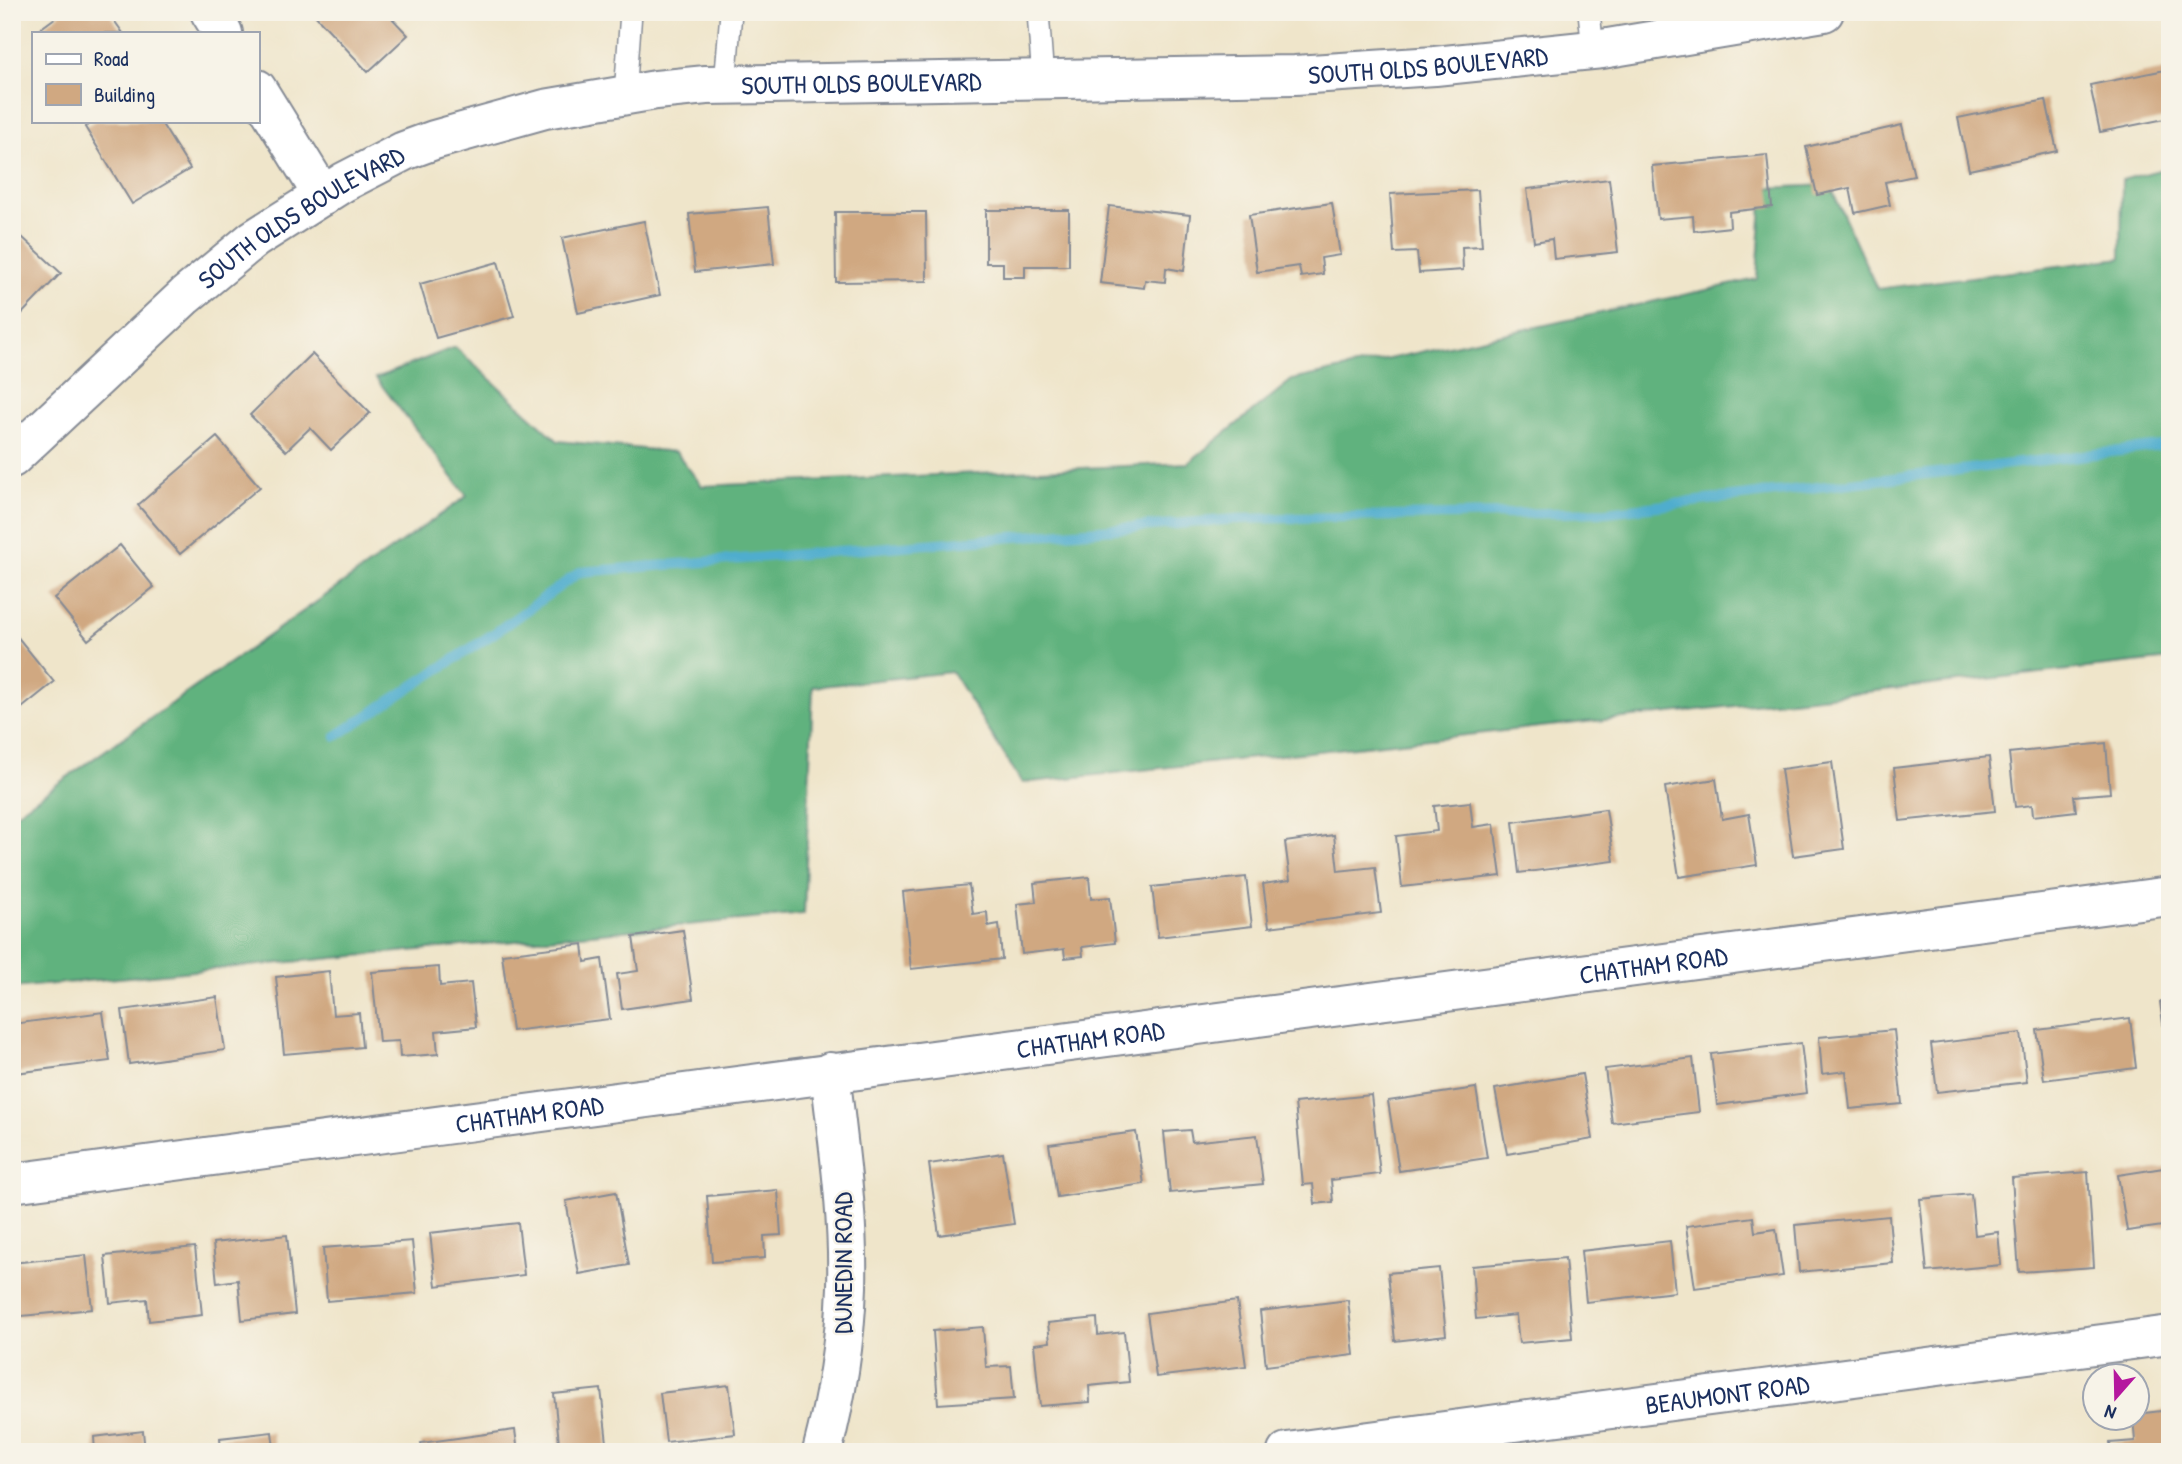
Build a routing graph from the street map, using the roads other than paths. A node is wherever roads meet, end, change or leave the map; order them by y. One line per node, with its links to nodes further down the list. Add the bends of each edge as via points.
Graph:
1 (210, 12): 7 (street)
2 (631, 12): 12 (lane)
3 (731, 12): 10 (lane)
4 (1038, 12): 9 (lane)
5 (1589, 12): 8 (lane)
6 (1824, 12): 8 (street, SOUTH OLDS BOULEVARD)
7 (222, 32)
8 (1593, 50): 9 (street, SOUTH OLDS BOULEVARD, via 1295,75)
9 (1043, 80): 10 (street, SOUTH OLDS BOULEVARD)
10 (725, 85): 12 (street, SOUTH OLDS BOULEVARD)
11 (259, 92): 13 (street)
12 (625, 95): 13 (street, SOUTH OLDS BOULEVARD, via 545,109 434,140 404,151)
13 (323, 196): 14 (street, SOUTH OLDS BOULEVARD, via 254,239 185,296)
14 (12, 458)
15 (2170, 896): 16 (street, CHATHAM ROAD)
16 (830, 1072): 17 (street, CHATHAM ROAD); 19 (street, DUNEDIN ROAD, via 845,1209 847,1285 844,1334)
17 (12, 1183)
18 (2170, 1335): 20 (street, BEAUMONT ROAD)
19 (822, 1452)
20 (1287, 1452)

